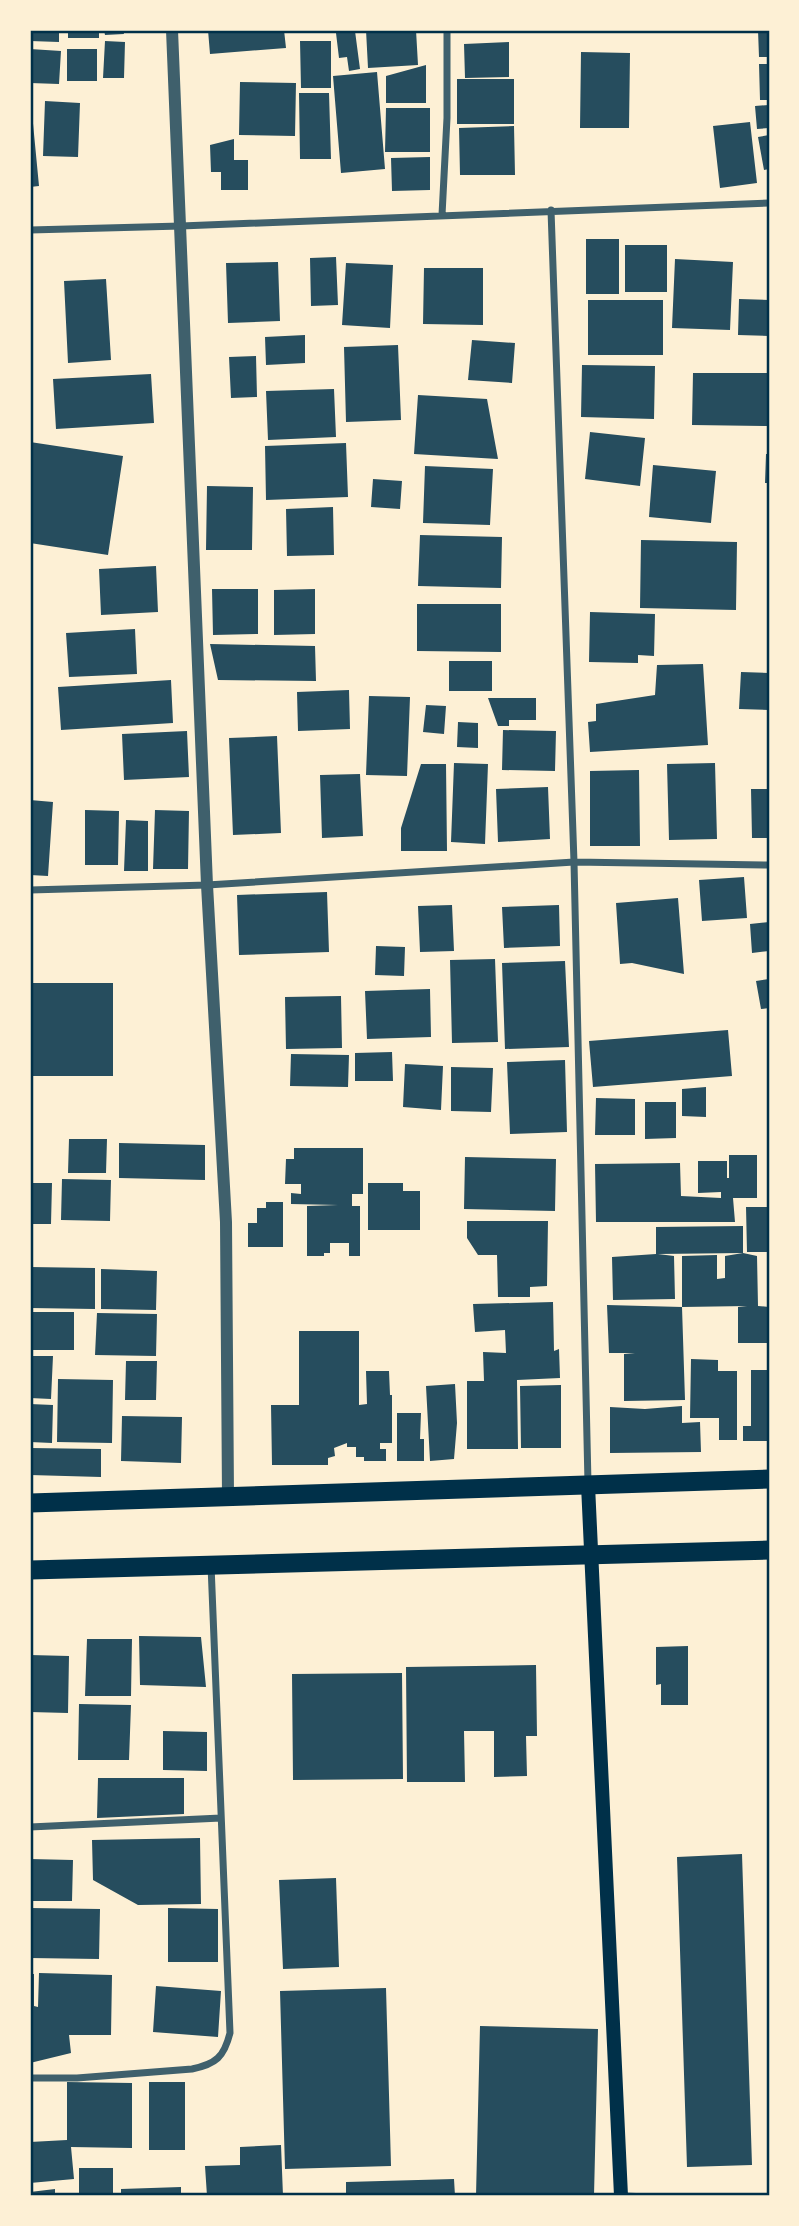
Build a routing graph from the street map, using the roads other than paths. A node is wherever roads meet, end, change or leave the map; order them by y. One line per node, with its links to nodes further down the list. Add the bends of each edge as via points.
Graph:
1 (172, 30): 6 (street)
2 (447, 30): 5 (street)
3 (769, 203): 4 (street)
4 (551, 210): 5 (street); 8 (street)
5 (442, 215): 6 (street)
6 (181, 226): 7 (street); 10 (street)
7 (30, 230)
8 (574, 862): 9 (street); 10 (street); 13 (street)
9 (769, 864)
10 (207, 885): 11 (street); 14 (street, via 226,1222)
11 (30, 890)
12 (769, 1479): 13 (highway)
13 (588, 1485): 14 (highway); 17 (main road)
14 (228, 1495): 15 (highway)
15 (30, 1503)
16 (769, 1550): 17 (highway)
17 (590, 1555): 18 (highway); 23 (main road)
18 (211, 1564): 19 (highway); 20 (street)
19 (30, 1570)
20 (221, 1818): 21 (street); 22 (street, via 230,2034 226,2050 209,2066 192,2070)
21 (30, 1827)
22 (30, 2078)
23 (621, 2196): 24 (lane)
24 (649, 2196)

